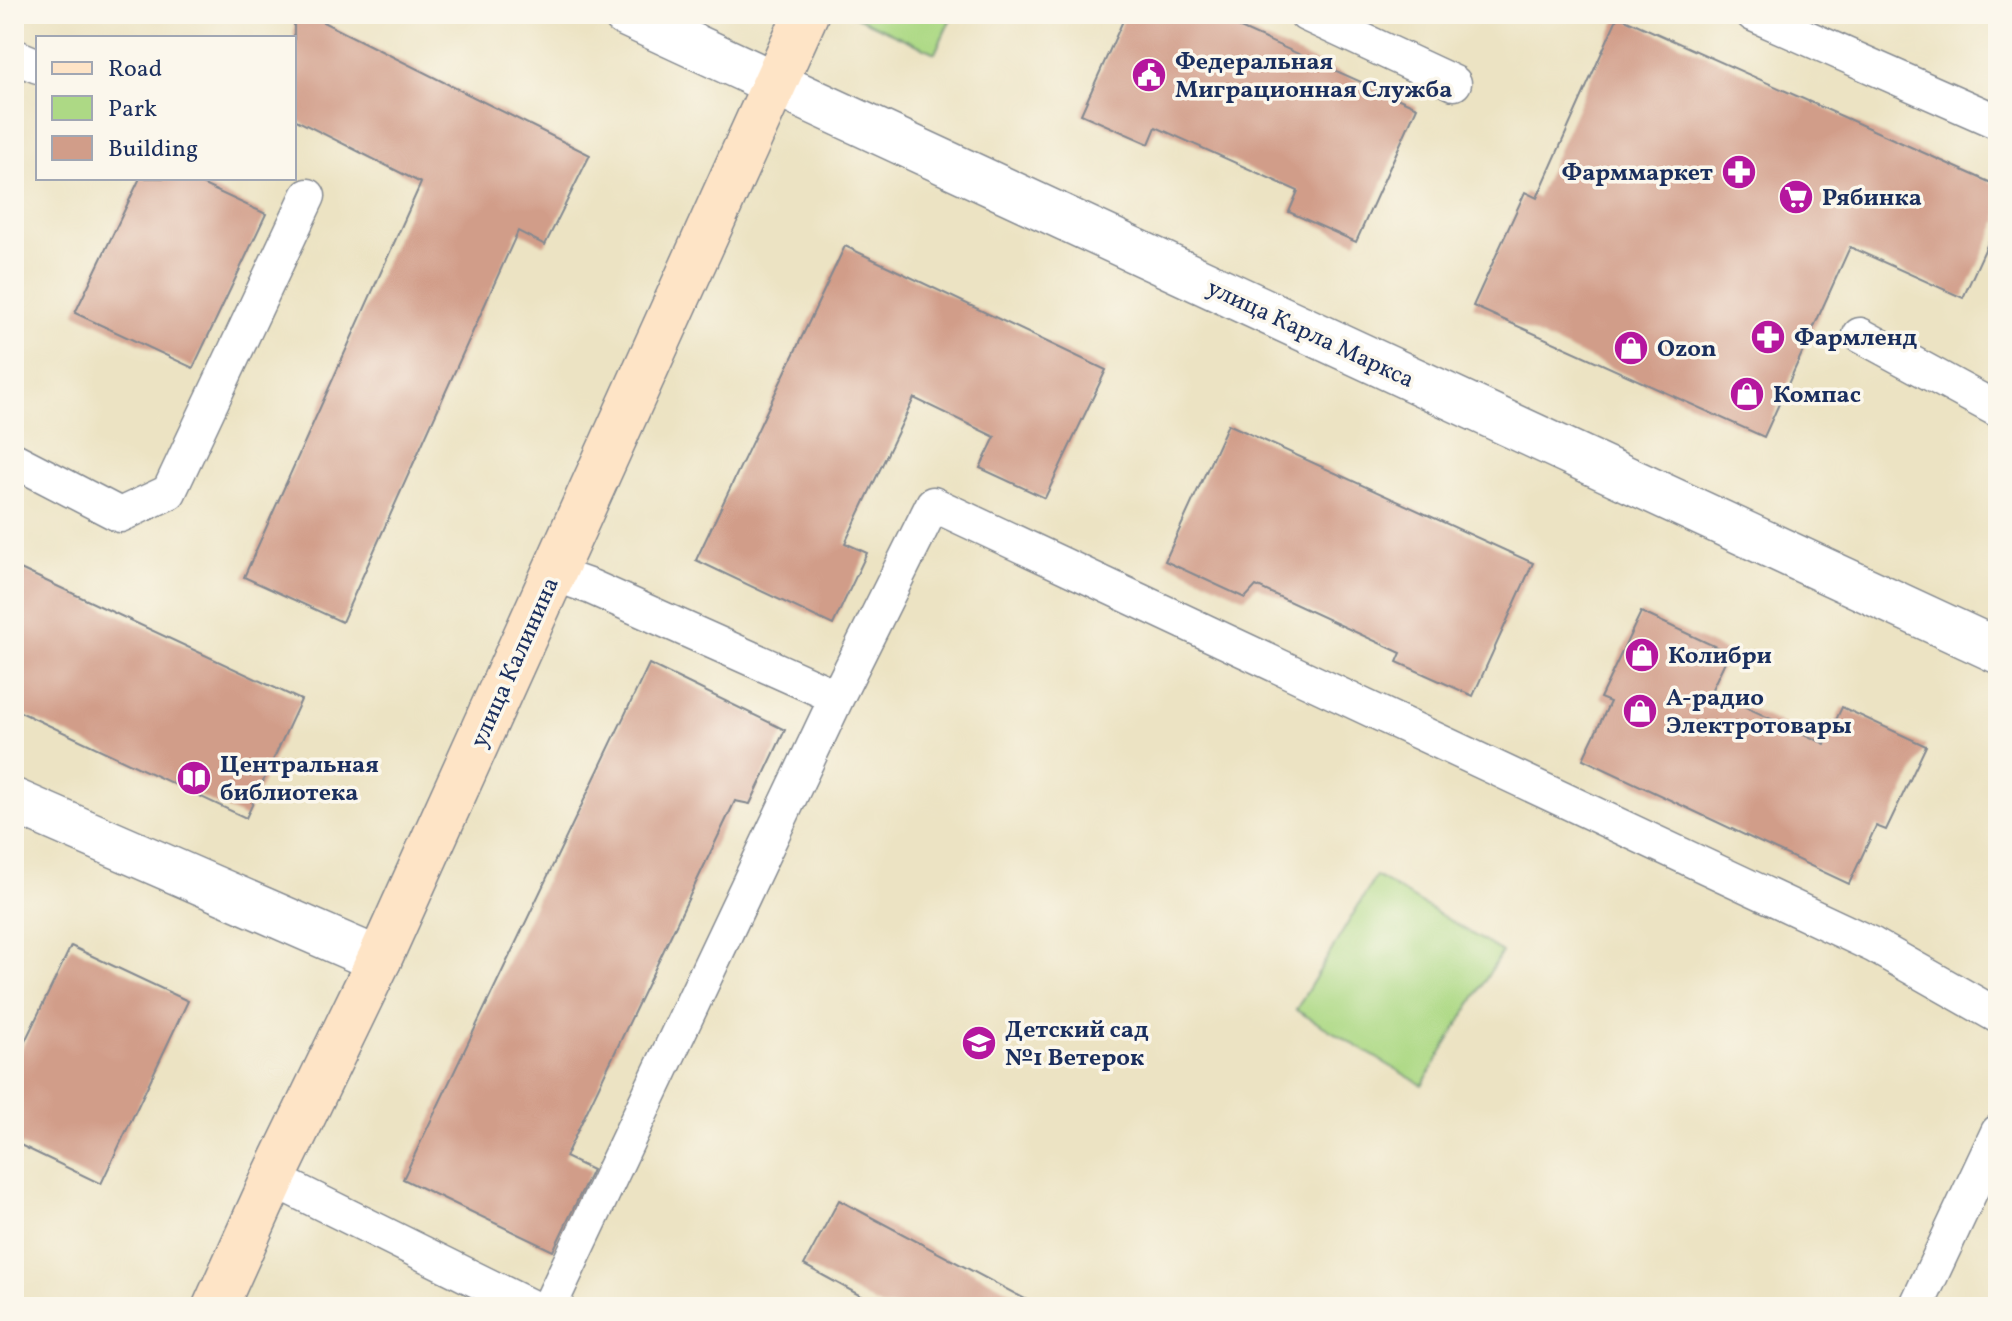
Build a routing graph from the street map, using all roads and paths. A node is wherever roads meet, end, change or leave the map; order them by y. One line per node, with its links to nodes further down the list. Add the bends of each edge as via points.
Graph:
1 (625, 14): 8 (street, улица Карла Маркса)
2 (806, 14): 8 (street, улица Калинина)
3 (1306, 14): 7 (lane)
4 (1753, 14): 9 (lane)
5 (14, 56): 6 (lane)
6 (36, 65)
7 (1454, 83)
8 (775, 85): 14 (street, улица Калинина); 15 (street, улица Карла Маркса)
9 (1998, 122)
10 (308, 196): 13 (lane, via 169,492 120,515)
11 (1860, 335): 12 (lane)
12 (1998, 410)
13 (14, 460)
14 (554, 574): 16 (lane); 18 (street, улица Калинина)
15 (1998, 651)
16 (837, 697): 19 (lane, via 933,504 1873,945); 24 (lane)
17 (14, 801): 18 (street)
18 (379, 960): 21 (street, улица Калинина)
19 (1998, 1016)
20 (1998, 1132): 25 (lane)
21 (273, 1179): 22 (street, улица Калинина); 23 (lane)
22 (215, 1307)
23 (531, 1307)
24 (549, 1307)
25 (1916, 1307)

